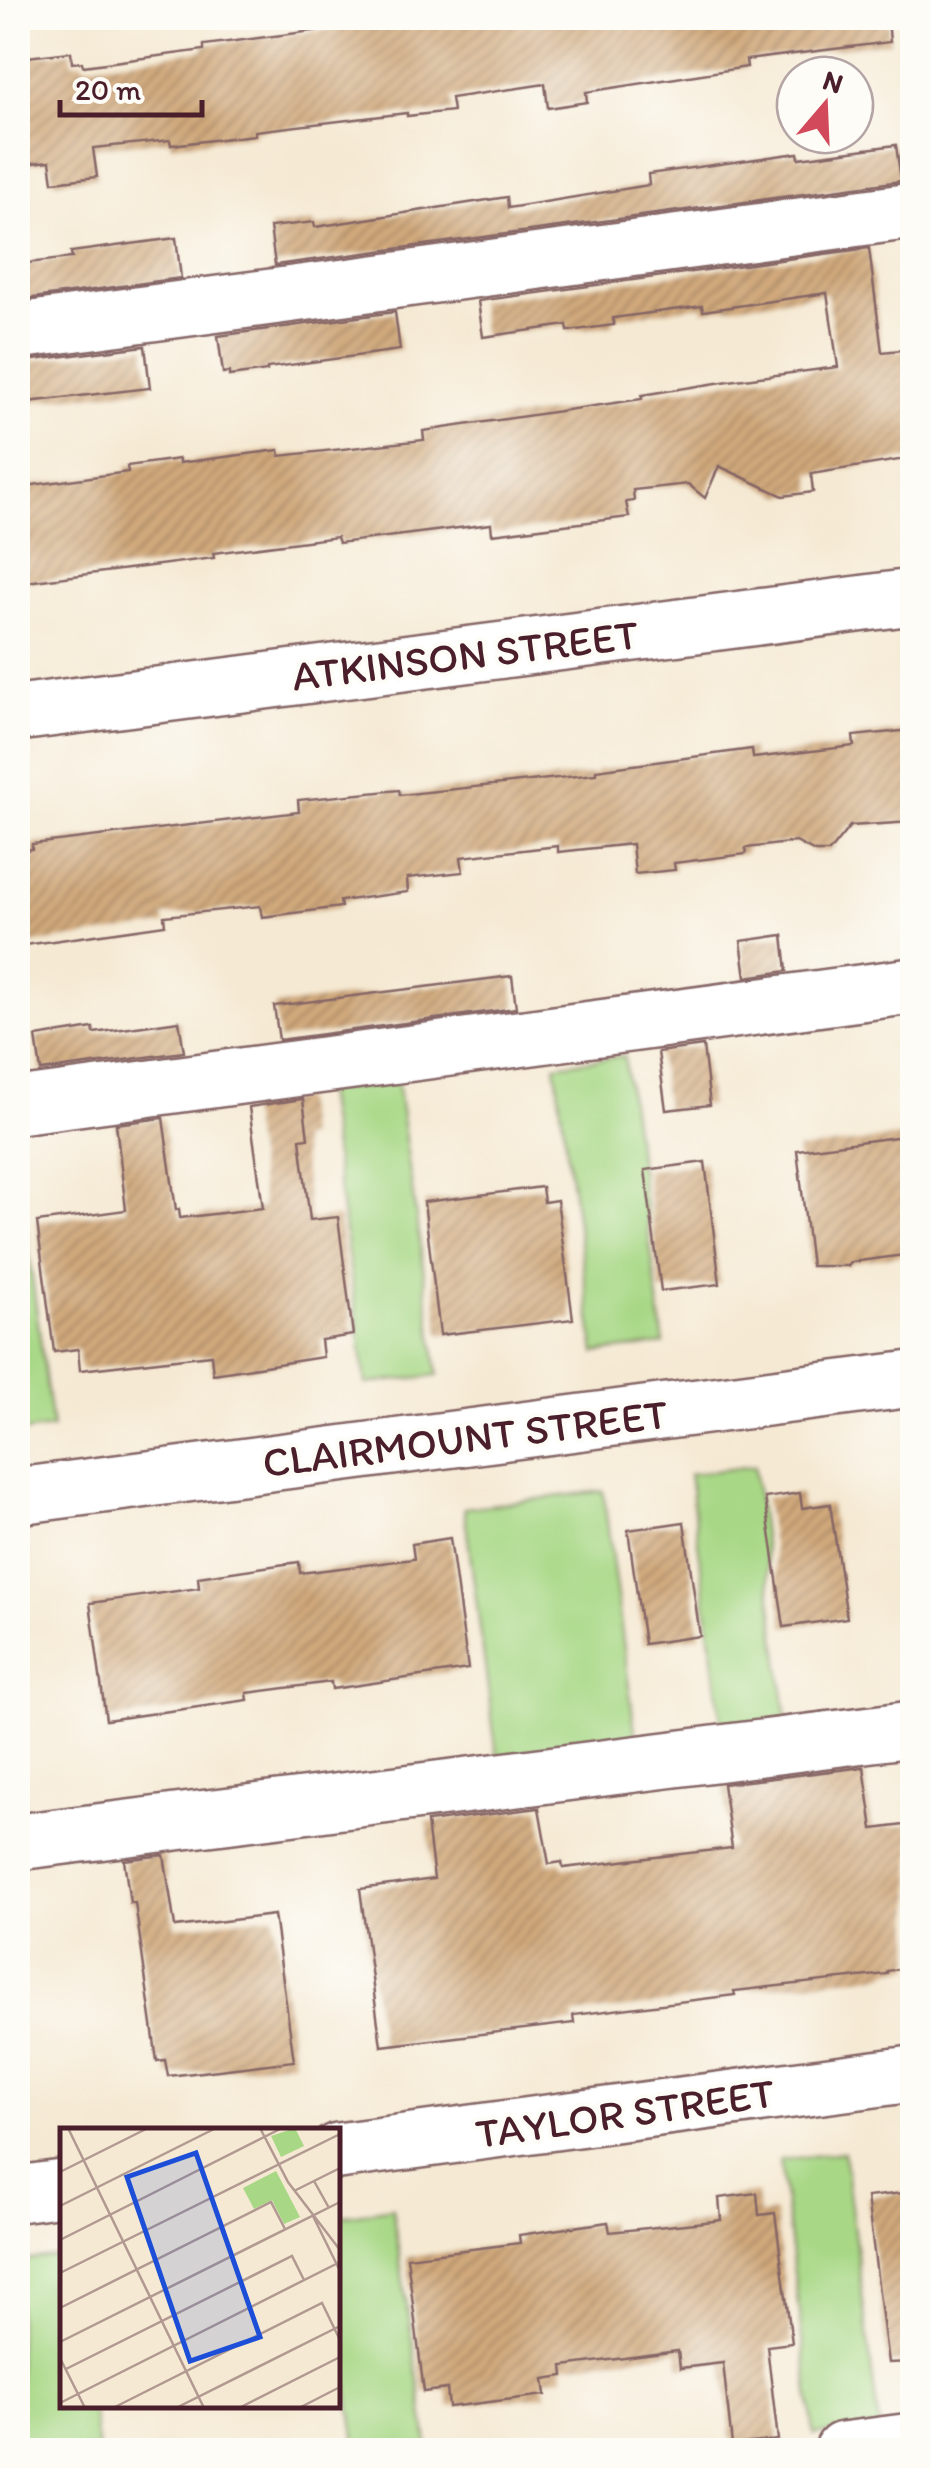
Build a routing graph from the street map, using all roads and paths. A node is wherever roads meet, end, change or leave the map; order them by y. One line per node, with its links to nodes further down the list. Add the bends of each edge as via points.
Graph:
1 (912, 211): 2 (street)
2 (18, 332)
3 (912, 597): 4 (street, ATKINSON STREET)
4 (18, 714)
5 (912, 986): 6 (street)
6 (18, 1106)
7 (912, 1379): 8 (street, CLAIRMOUNT STREET)
8 (18, 1496)
9 (912, 1729): 10 (street)
10 (18, 1842)
11 (912, 2074): 12 (street, TAYLOR STREET)
12 (340, 2152)
13 (60, 2188): 14 (street)
14 (18, 2194)
15 (912, 2442): 16 (street)
16 (843, 2450)

